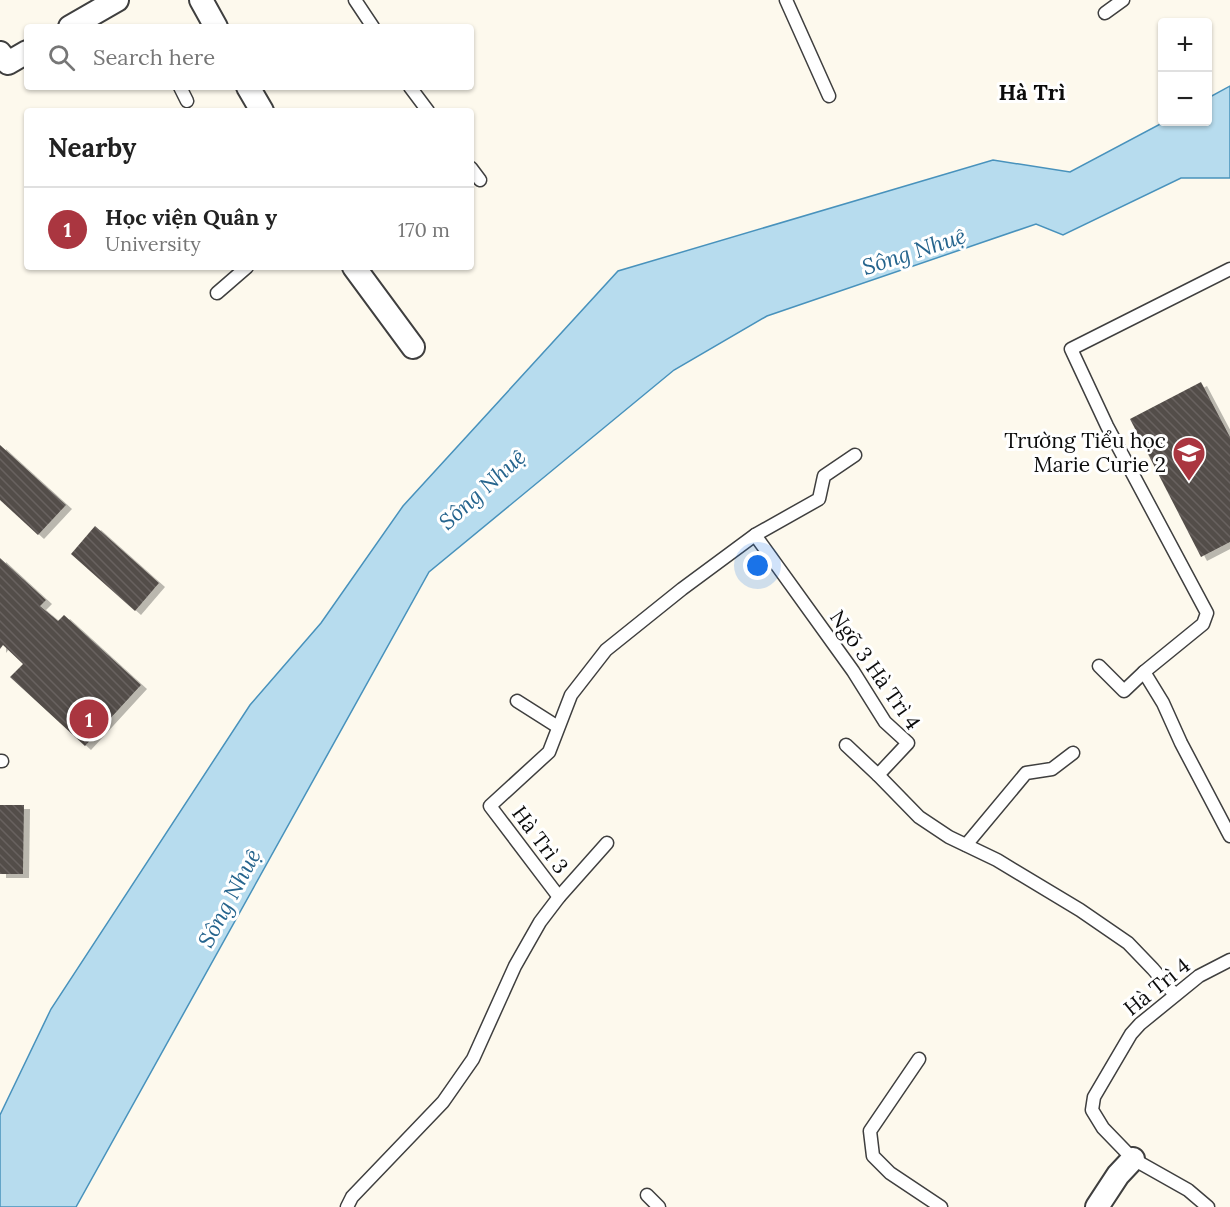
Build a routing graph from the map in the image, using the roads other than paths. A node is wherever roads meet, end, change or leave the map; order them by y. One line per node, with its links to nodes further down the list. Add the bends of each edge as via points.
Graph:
1 (117, 0): 7 (street)
2 (201, 0): 8 (street)
3 (355, 0): 9 (lane)
4 (786, 0): 13 (lane)
5 (1123, 0): 6 (lane)
6 (1105, 13)
7 (75, 24)
8 (214, 24)
9 (371, 24)
10 (182, 90): 14 (lane)
11 (250, 90): 15 (street)
12 (412, 90): 16 (lane)
13 (829, 96)
14 (187, 101)
15 (259, 108)
16 (426, 108)
17 (474, 172): 18 (lane)
18 (480, 180)
19 (1230, 269): 27 (lane, via 1071,349 1107,426 1207,613 1203,624)
20 (244, 270): 22 (lane)
21 (356, 270): 23 (street)
22 (217, 293)
23 (413, 347)
24 (855, 455): 25 (lane, Hà Trì 3, via 824,476 819,499)
25 (755, 535): 29 (lane, Hà Trì 3, via 606,650 571,694); 32 (lane, Ngõ 3 Hà Trì 4, via 885,722 908,743)
26 (1099, 666): 27 (lane, via 1124,691)
27 (1144, 672): 33 (lane)
28 (517, 701): 29 (lane)
29 (558, 727): 36 (lane, Hà Trì 3, via 549,752 490,806)
30 (846, 745): 32 (lane)
31 (1073, 753): 35 (lane, via 1052,769 1026,773)
32 (878, 775): 35 (lane, via 919,818)
33 (1230, 836)
34 (607, 843): 36 (lane)
35 (966, 845): 38 (lane, via 1047,888 1128,943)
36 (559, 897): 42 (lane, Hà Trì 3, via 515,966 473,1059 443,1102 352,1197)
37 (1230, 960): 38 (lane, Hà Trì 4, via 1199,976)
38 (1175, 995): 40 (lane, Hà Trì 4, via 1131,1034 1094,1097 1092,1110 1103,1128)
39 (919, 1059): 44 (lane, via 870,1131 873,1156 890,1173)
40 (1132, 1159): 45 (street); 46 (lane, Hà Trì 4, via 1188,1190)
41 (647, 1195): 43 (lane)
42 (347, 1207)
43 (659, 1207)
44 (941, 1207)
45 (1097, 1207)
46 (1208, 1207)

